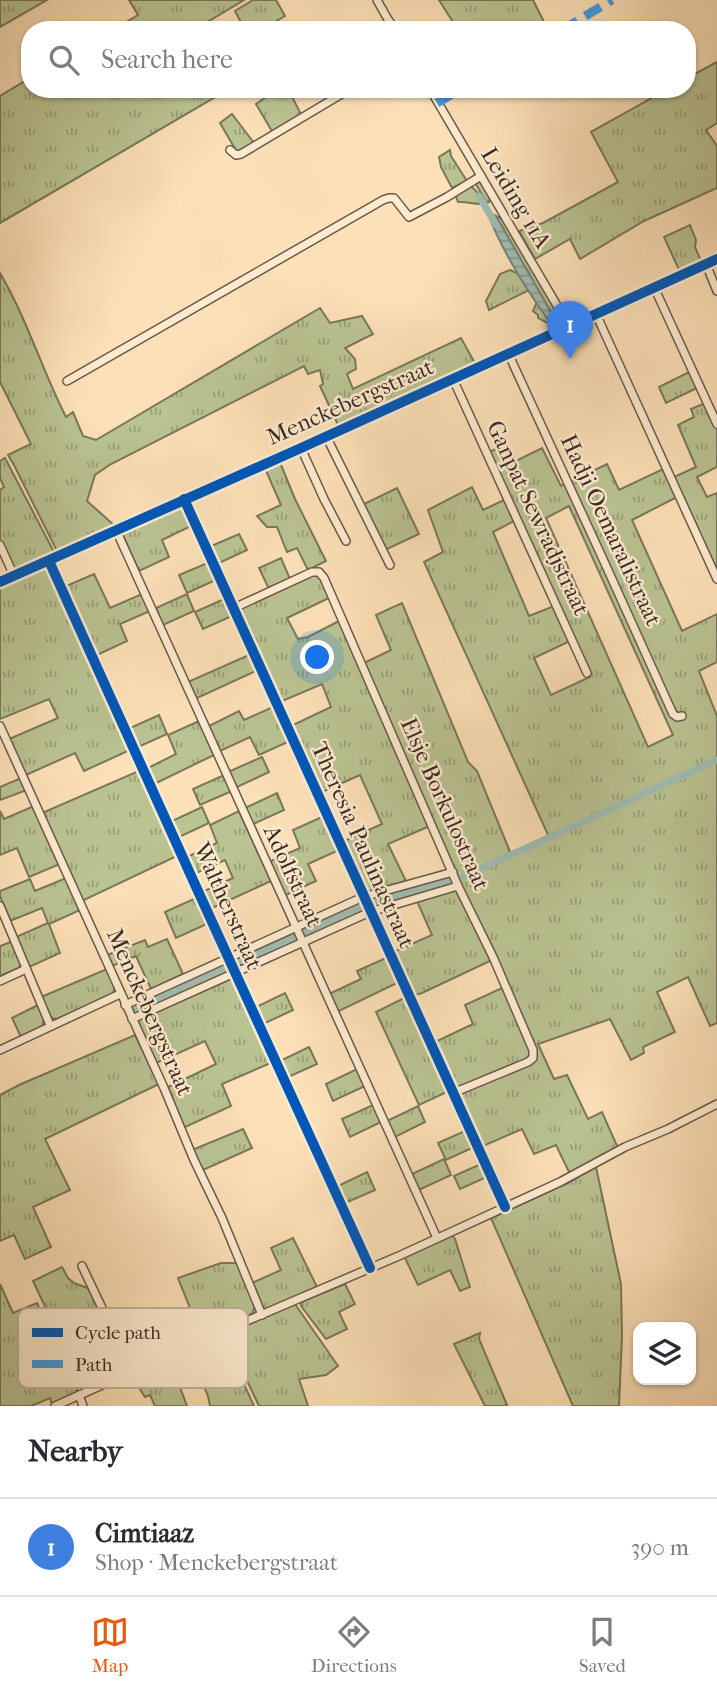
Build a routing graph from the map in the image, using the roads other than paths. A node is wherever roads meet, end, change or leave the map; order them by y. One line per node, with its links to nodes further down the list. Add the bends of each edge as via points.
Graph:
1 (377, 0): 2 (street)
2 (388, 21)
3 (335, 98): 5 (street, via 241,154)
4 (435, 98): 6 (street, Leiding 11A)
5 (229, 150)
6 (480, 176): 12 (street, Leiding 11A); 15 (street, via 409,217 394,198 383,200)
7 (717, 259): 8 (street, Menckebergstraat)
8 (706, 264): 9 (street, Menckebergstraat); 10 (street)
9 (654, 287): 11 (street, Menckebergstraat); 16 (street)
10 (717, 291)
11 (596, 314): 12 (street, Menckebergstraat); 26 (street)
12 (569, 326): 13 (street, Menckebergstraat)
13 (509, 353): 14 (street, Menckebergstraat); 30 (street, Hadji Oemaralistraat, via 673,714)
14 (453, 379): 17 (street, Menckebergstraat); 29 (street, Ganpat Sewradjstraat)
15 (67, 381)
16 (717, 424)
17 (326, 436): 18 (street, Menckebergstraat); 24 (street)
18 (301, 448): 19 (street, Menckebergstraat); 21 (street)
19 (184, 499): 20 (street, Menckebergstraat); 28 (street, Theresia Paulinastraat)
20 (116, 530): 23 (street, Menckebergstraat); 38 (street, Adolfstraat)
21 (346, 541)
22 (0, 545): 25 (street)
23 (49, 561): 25 (street, Menckebergstraat); 40 (street, Waltherstraat)
24 (390, 565)
25 (14, 576): 27 (street, Menckebergstraat)
26 (717, 579)
27 (0, 582)
28 (234, 608): 33 (street, Elsje Borkulostraat, via 312,572 324,578); 35 (street, Theresia Paulinastraat)
29 (587, 673)
30 (682, 716)
31 (0, 726): 32 (street, Menckebergstraat)
32 (4, 744): 44 (street, Menckebergstraat)
33 (453, 872): 34 (street, Elsje Borkulostraat); 35 (street)
34 (458, 886): 37 (street); 49 (street, Elsje Borkulostraat, via 493,957 533,1058)
35 (363, 897): 37 (street, Theresia Paulinastraat); 38 (street)
36 (1, 909): 41 (street)
37 (370, 912): 39 (street); 49 (street, Theresia Paulinastraat)
38 (295, 926): 39 (street, Adolfstraat); 40 (street)
39 (303, 943): 42 (street); 52 (street, Adolfstraat)
40 (229, 957): 42 (street, Waltherstraat); 45 (street)
41 (26, 969): 43 (street); 47 (street)
42 (235, 972): 46 (street); 54 (street, Waltherstraat)
43 (0, 981)
44 (120, 993): 45 (street, Menckebergstraat); 47 (street)
45 (125, 1005): 46 (street, Menckebergstraat)
46 (132, 1019): 56 (street, Menckebergstraat)
47 (50, 1026): 48 (street)
48 (0, 1050)
49 (453, 1093): 51 (street, Theresia Paulinastraat)
50 (717, 1104): 51 (street)
51 (505, 1207): 52 (street)
52 (437, 1238): 54 (street)
53 (82, 1266): 55 (street)
54 (370, 1268): 56 (street)
55 (102, 1308)
56 (262, 1315): 57 (street)
57 (248, 1321)
58 (95, 1388): 59 (street)
59 (79, 1395): 60 (street); 61 (street)
60 (55, 1406)
61 (83, 1406)

